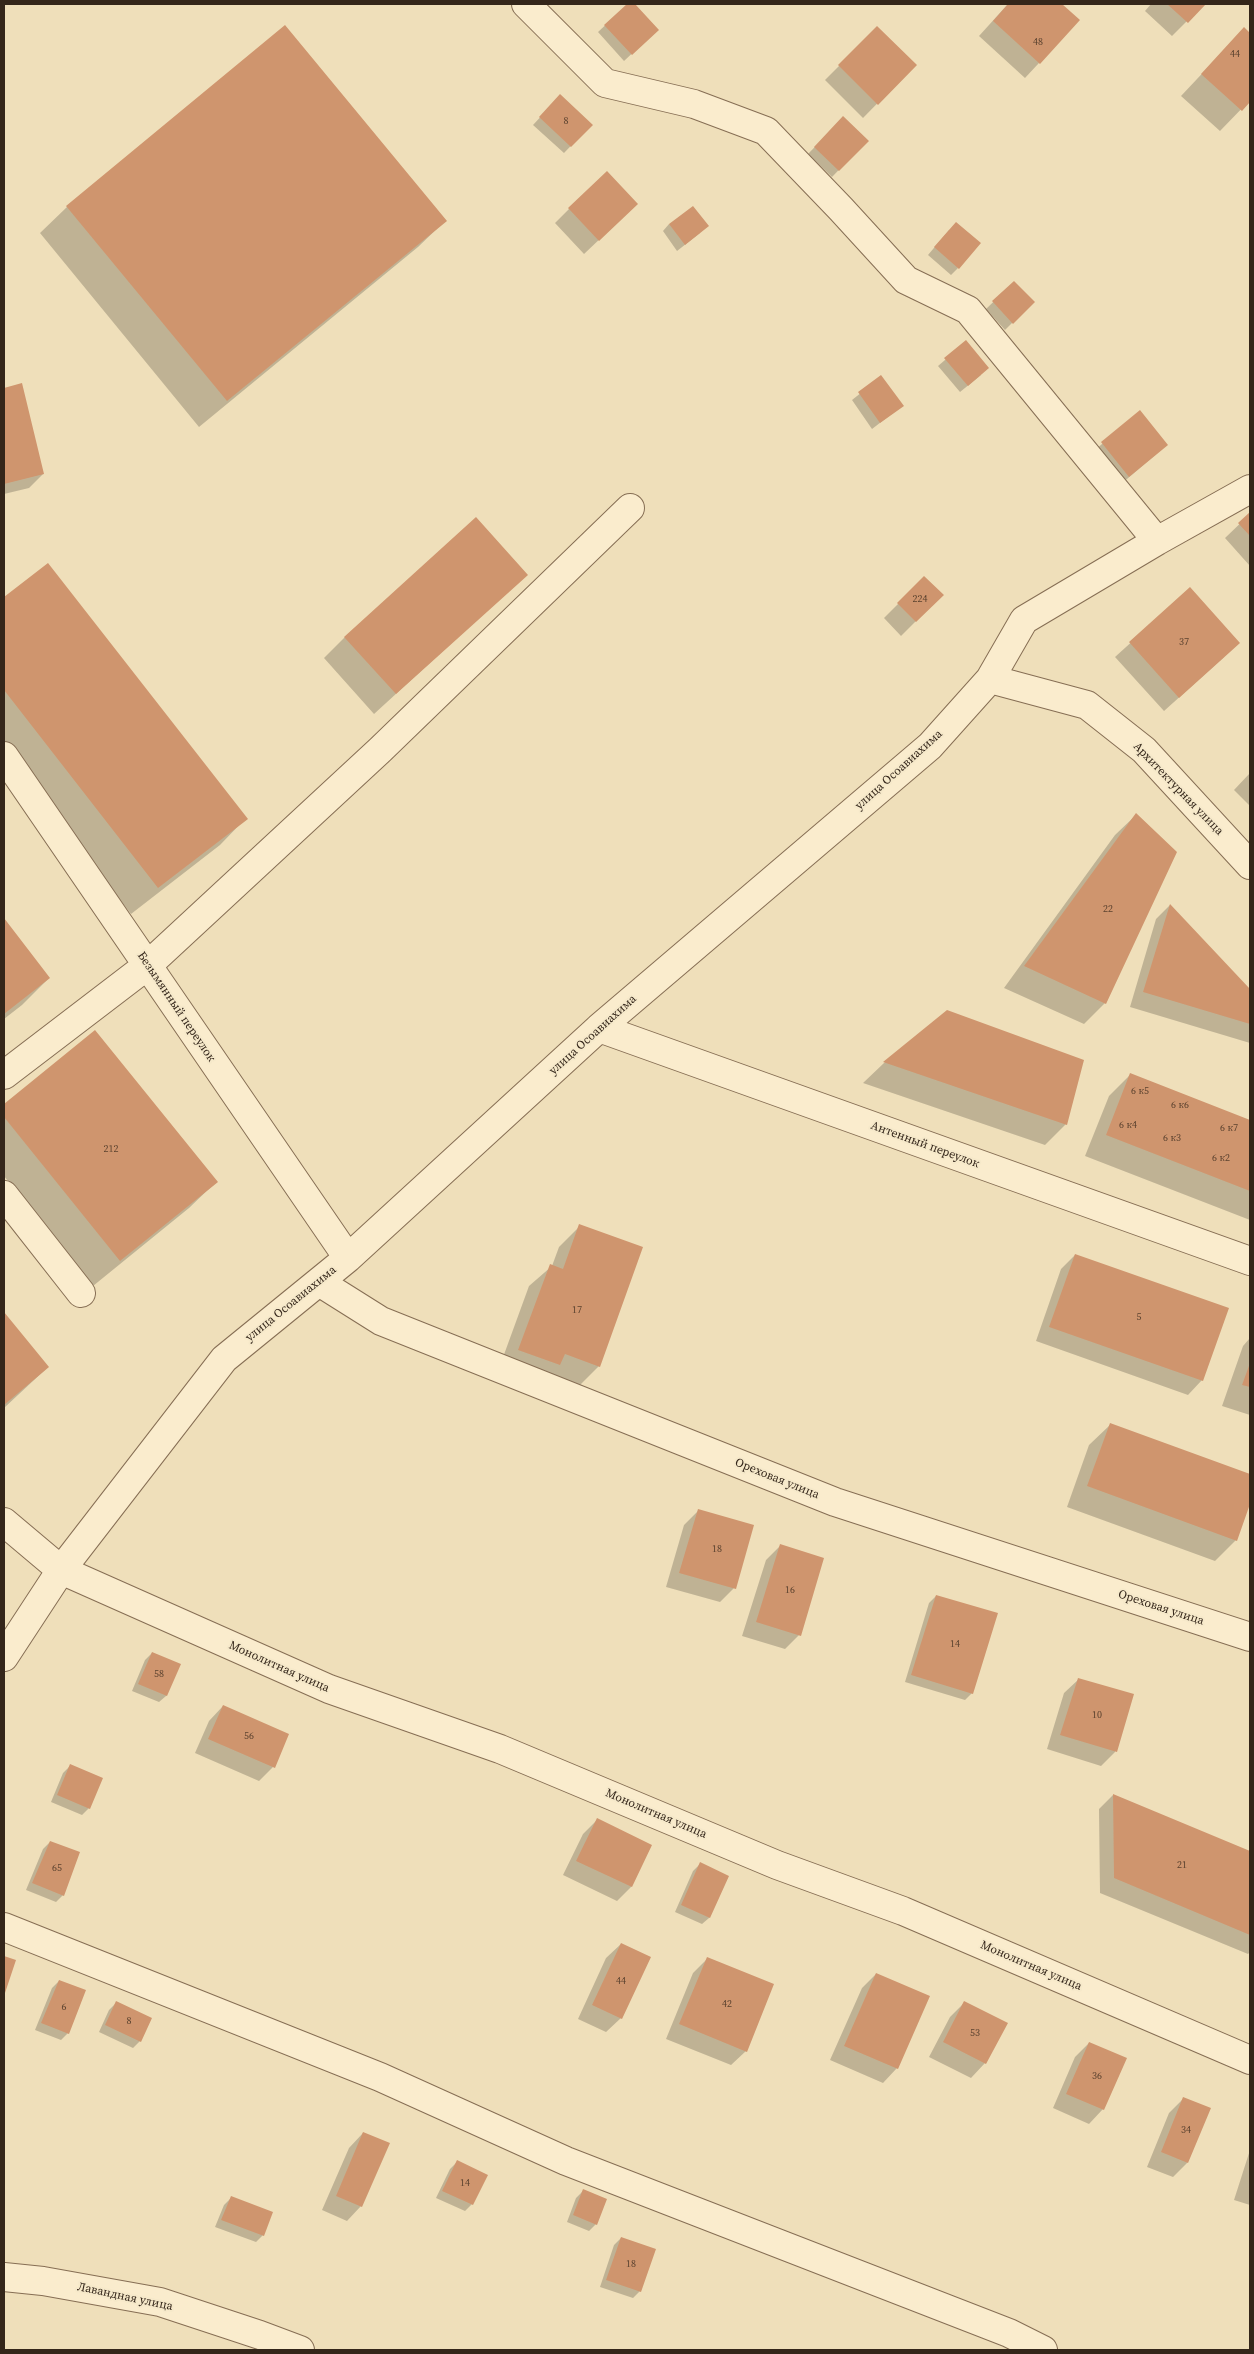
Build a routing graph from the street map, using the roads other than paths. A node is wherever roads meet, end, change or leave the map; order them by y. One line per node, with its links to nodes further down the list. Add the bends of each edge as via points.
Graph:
1 (526, 4): 4 (street, via 605,83 694,104 766,131 906,280 968,310)
2 (1250, 489): 4 (street, улица Осоавиахима)
3 (630, 508): 8 (street, via 380,750)
4 (1157, 541): 5 (street, улица Осоавиахима, via 1024,620)
5 (990, 679): 7 (street, Архитектурная улица, via 1087,705 1144,750); 9 (street, улица Осоавиахима, via 930,746)
6 (4, 756): 8 (street, Безымянный переулок)
7 (1250, 865)
8 (148, 965): 10 (street); 12 (street, Безымянный переулок)
9 (599, 1028): 12 (street, улица Осоавиахима); 13 (street, Антенный переулок)
10 (4, 1075)
11 (4, 1195): 15 (street)
12 (348, 1258): 14 (street, улица Осоавиахима)
13 (1250, 1262)
14 (319, 1282): 17 (street, улица Осоавиахима, via 224,1359); 18 (street, Ореховая улица, via 381,1321 834,1502)
15 (80, 1293)
16 (4, 1522): 17 (street, Монолитная улица)
17 (61, 1570): 19 (street, улица Осоавиахима); 21 (street, Монолитная улица, via 329,1689 500,1749 777,1865 903,1911)
18 (1250, 1637)
19 (4, 1657)
20 (4, 1927): 24 (street, via 380,2077 566,2161 1009,2333)
21 (1250, 2060)
22 (4, 2277): 23 (street, Лавандная улица, via 160,2302)
23 (300, 2350)
24 (1043, 2350)

